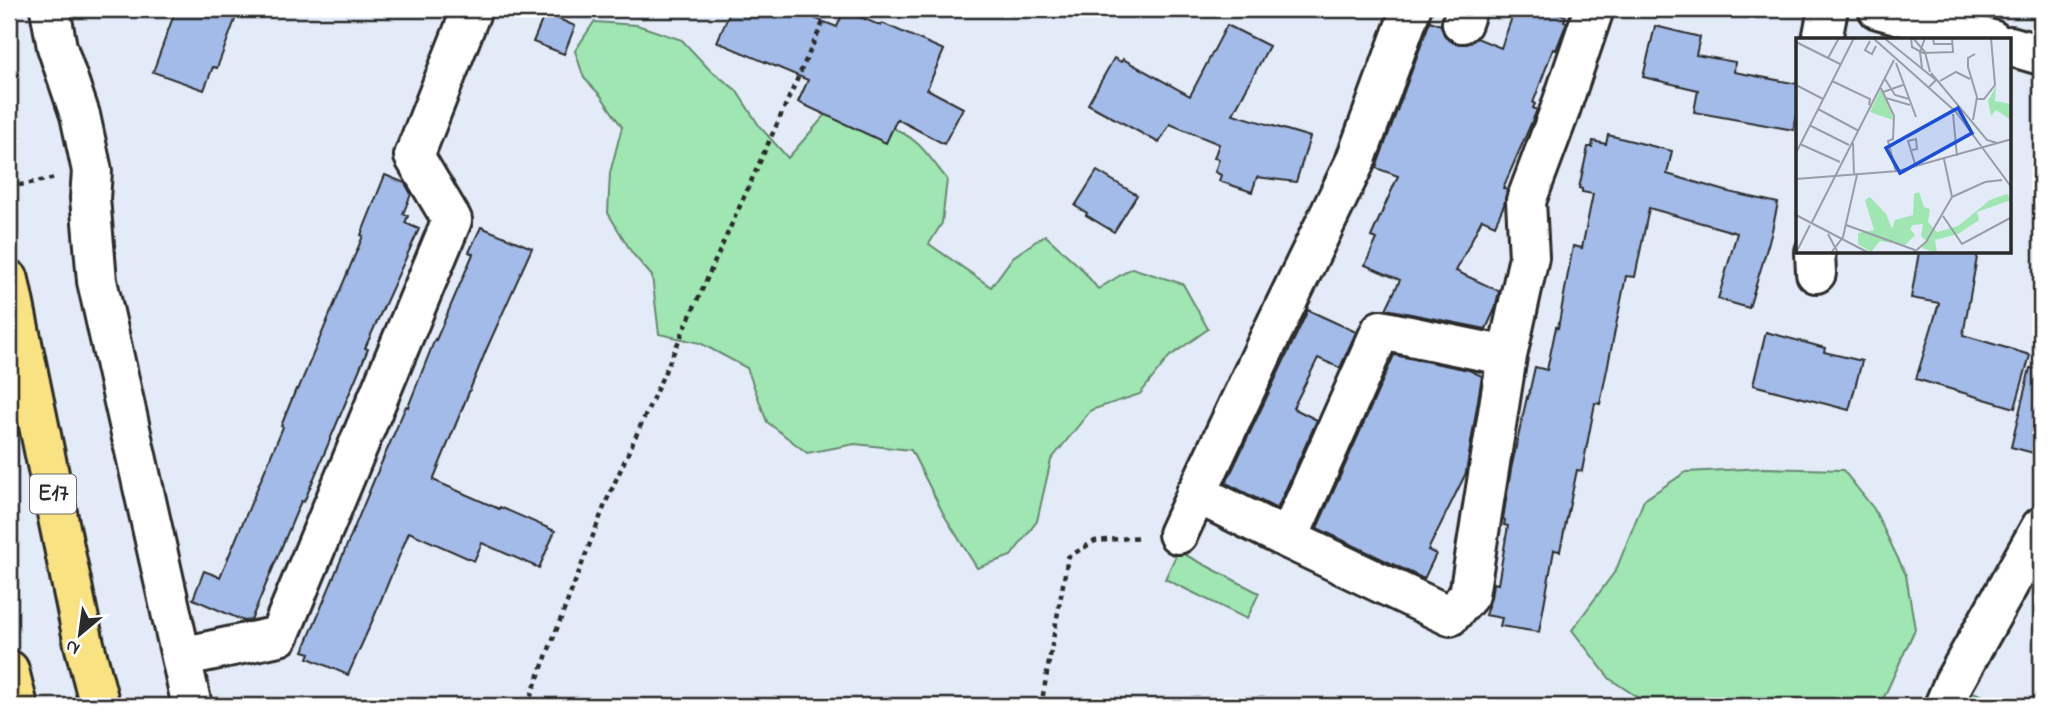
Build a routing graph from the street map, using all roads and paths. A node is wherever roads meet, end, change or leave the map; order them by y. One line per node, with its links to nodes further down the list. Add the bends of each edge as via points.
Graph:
1 (50, 9): 20 (street, via 92,171 97,281)
2 (472, 9): 20 (street, via 414,156 452,220 279,636)
3 (829, 9): 25 (path, via 606,502)
4 (1411, 9): 16 (street, via 1355,162)
5 (1594, 9): 15 (street, via 1526,201 1529,257)
6 (1828, 9): 8 (street)
7 (1878, 9): 9 (street)
8 (1822, 38)
9 (1985, 38)
10 (2011, 46): 11 (street)
11 (2041, 55)
12 (63, 177): 13 (path)
13 (9, 187)
14 (9, 280): 23 (highway, E17)
15 (1507, 356): 19 (street, via 1381,330); 19 (street, via 1469,595 1450,617)
16 (1196, 493): 18 (street); 19 (street)
17 (2041, 527): 27 (street)
18 (1178, 534): 26 (path, via 1095,541 1068,557)
19 (1289, 539)
20 (181, 657): 24 (street)
21 (9, 670): 22 (highway)
22 (18, 706)
23 (100, 706)
24 (192, 706)
25 (527, 706)
26 (1041, 706)
27 (1944, 706)

